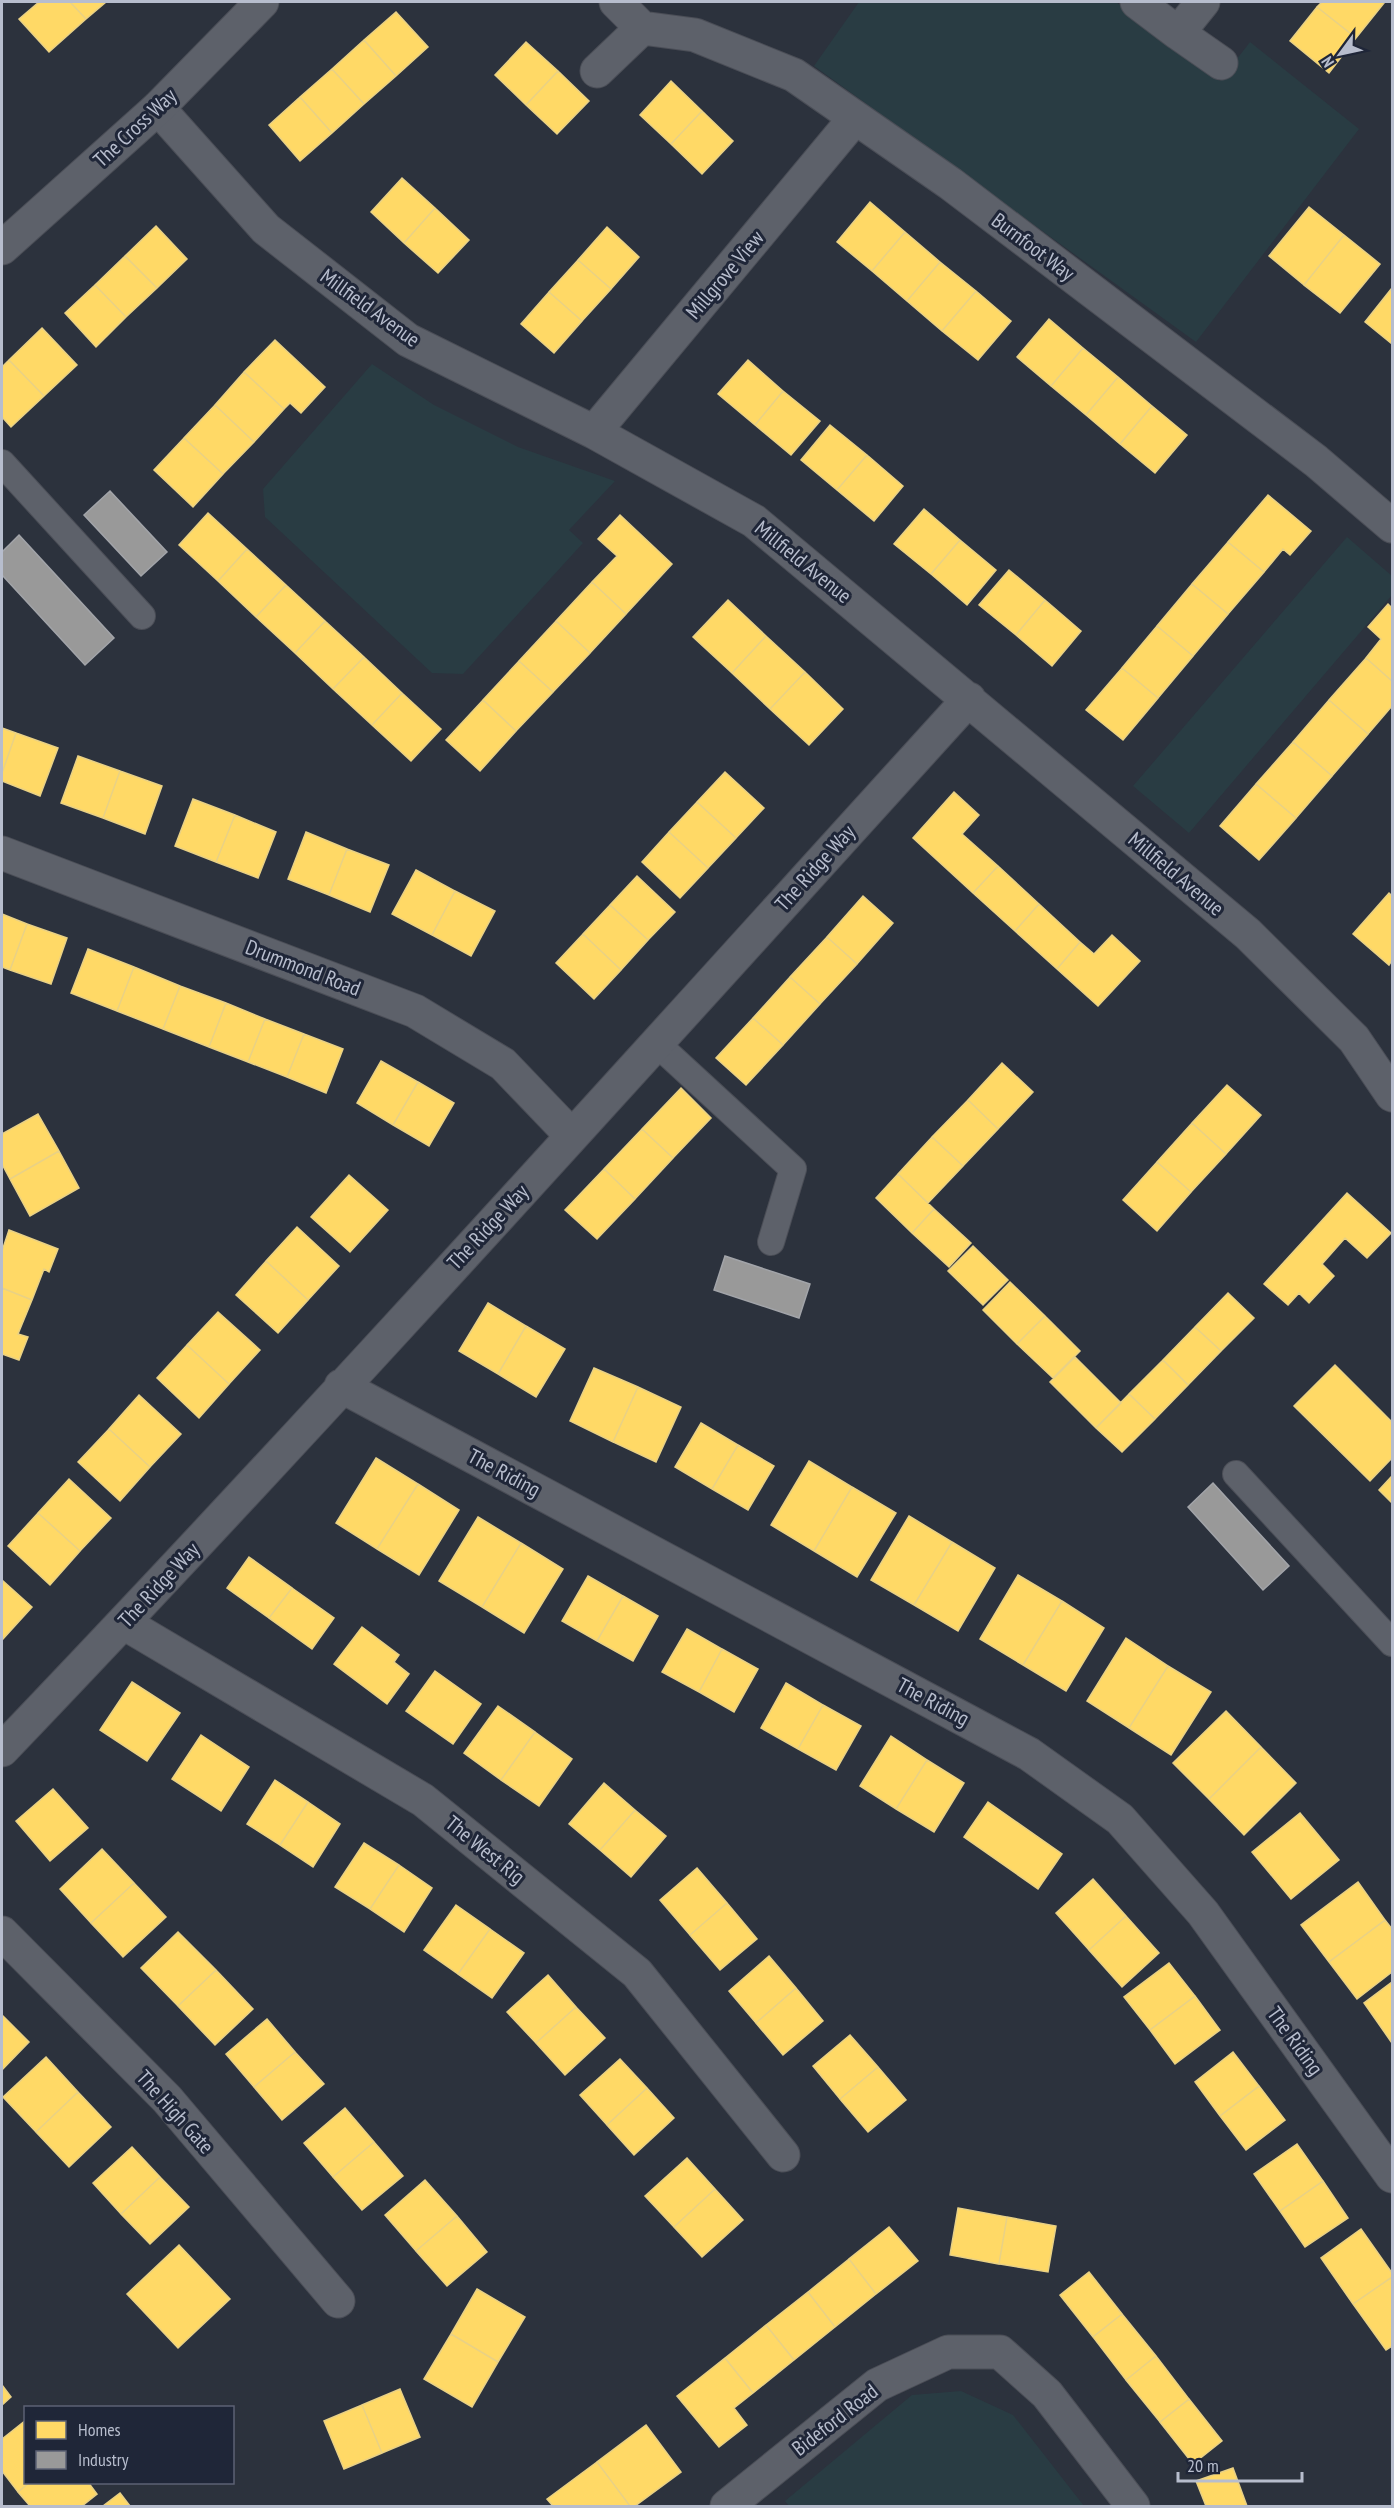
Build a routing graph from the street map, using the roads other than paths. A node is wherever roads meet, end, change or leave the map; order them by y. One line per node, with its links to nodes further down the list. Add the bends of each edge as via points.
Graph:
1 (262, 2): 9 (street, The Cross Way)
2 (616, 2): 5 (street)
3 (1137, 2): 6 (street)
4 (1203, 2): 6 (street)
5 (642, 28): 8 (street); 10 (street, Burnfoot Way, via 695,35 794,75)
6 (1178, 33): 7 (street)
7 (1221, 63)
8 (597, 71)
9 (159, 108): 11 (street, The Cross Way); 12 (street, Millfield Avenue, via 266,229 408,340)
10 (855, 118): 12 (street, Millgrove View); 14 (street, Burnfoot Way, via 951,184 1306,454)
11 (4, 240)
12 (594, 432): 16 (street, Millfield Avenue, via 754,521)
13 (2, 463): 15 (lane)
14 (1392, 526)
15 (142, 616)
16 (969, 699): 18 (street, The Ridge Way); 19 (street, Millfield Avenue, via 1248,934 1354,1039)
17 (2, 853): 20 (street, Drummond Road, via 415,1011 502,1064)
18 (656, 1044): 20 (street, The Ridge Way); 21 (lane, via 793,1169)
19 (1392, 1095)
20 (572, 1136): 22 (street, The Ridge Way)
21 (771, 1242)
22 (341, 1386): 24 (street, The Ridge Way); 29 (street, The Riding, via 1029,1754 1120,1819 1203,1913)
23 (1236, 1474): 25 (lane)
24 (124, 1623): 26 (street, The Ridge Way); 28 (street, The West Rig, via 432,1807 637,1973)
25 (1392, 1643)
26 (2, 1750)
27 (2, 1933): 30 (street, The High Gate, via 166,2099)
28 (783, 2155)
29 (1392, 2176)
30 (338, 2301)
31 (727, 2506): 32 (street, Bideford Road, via 877,2385 948,2352 1000,2352 1047,2394)
32 (1133, 2506)

